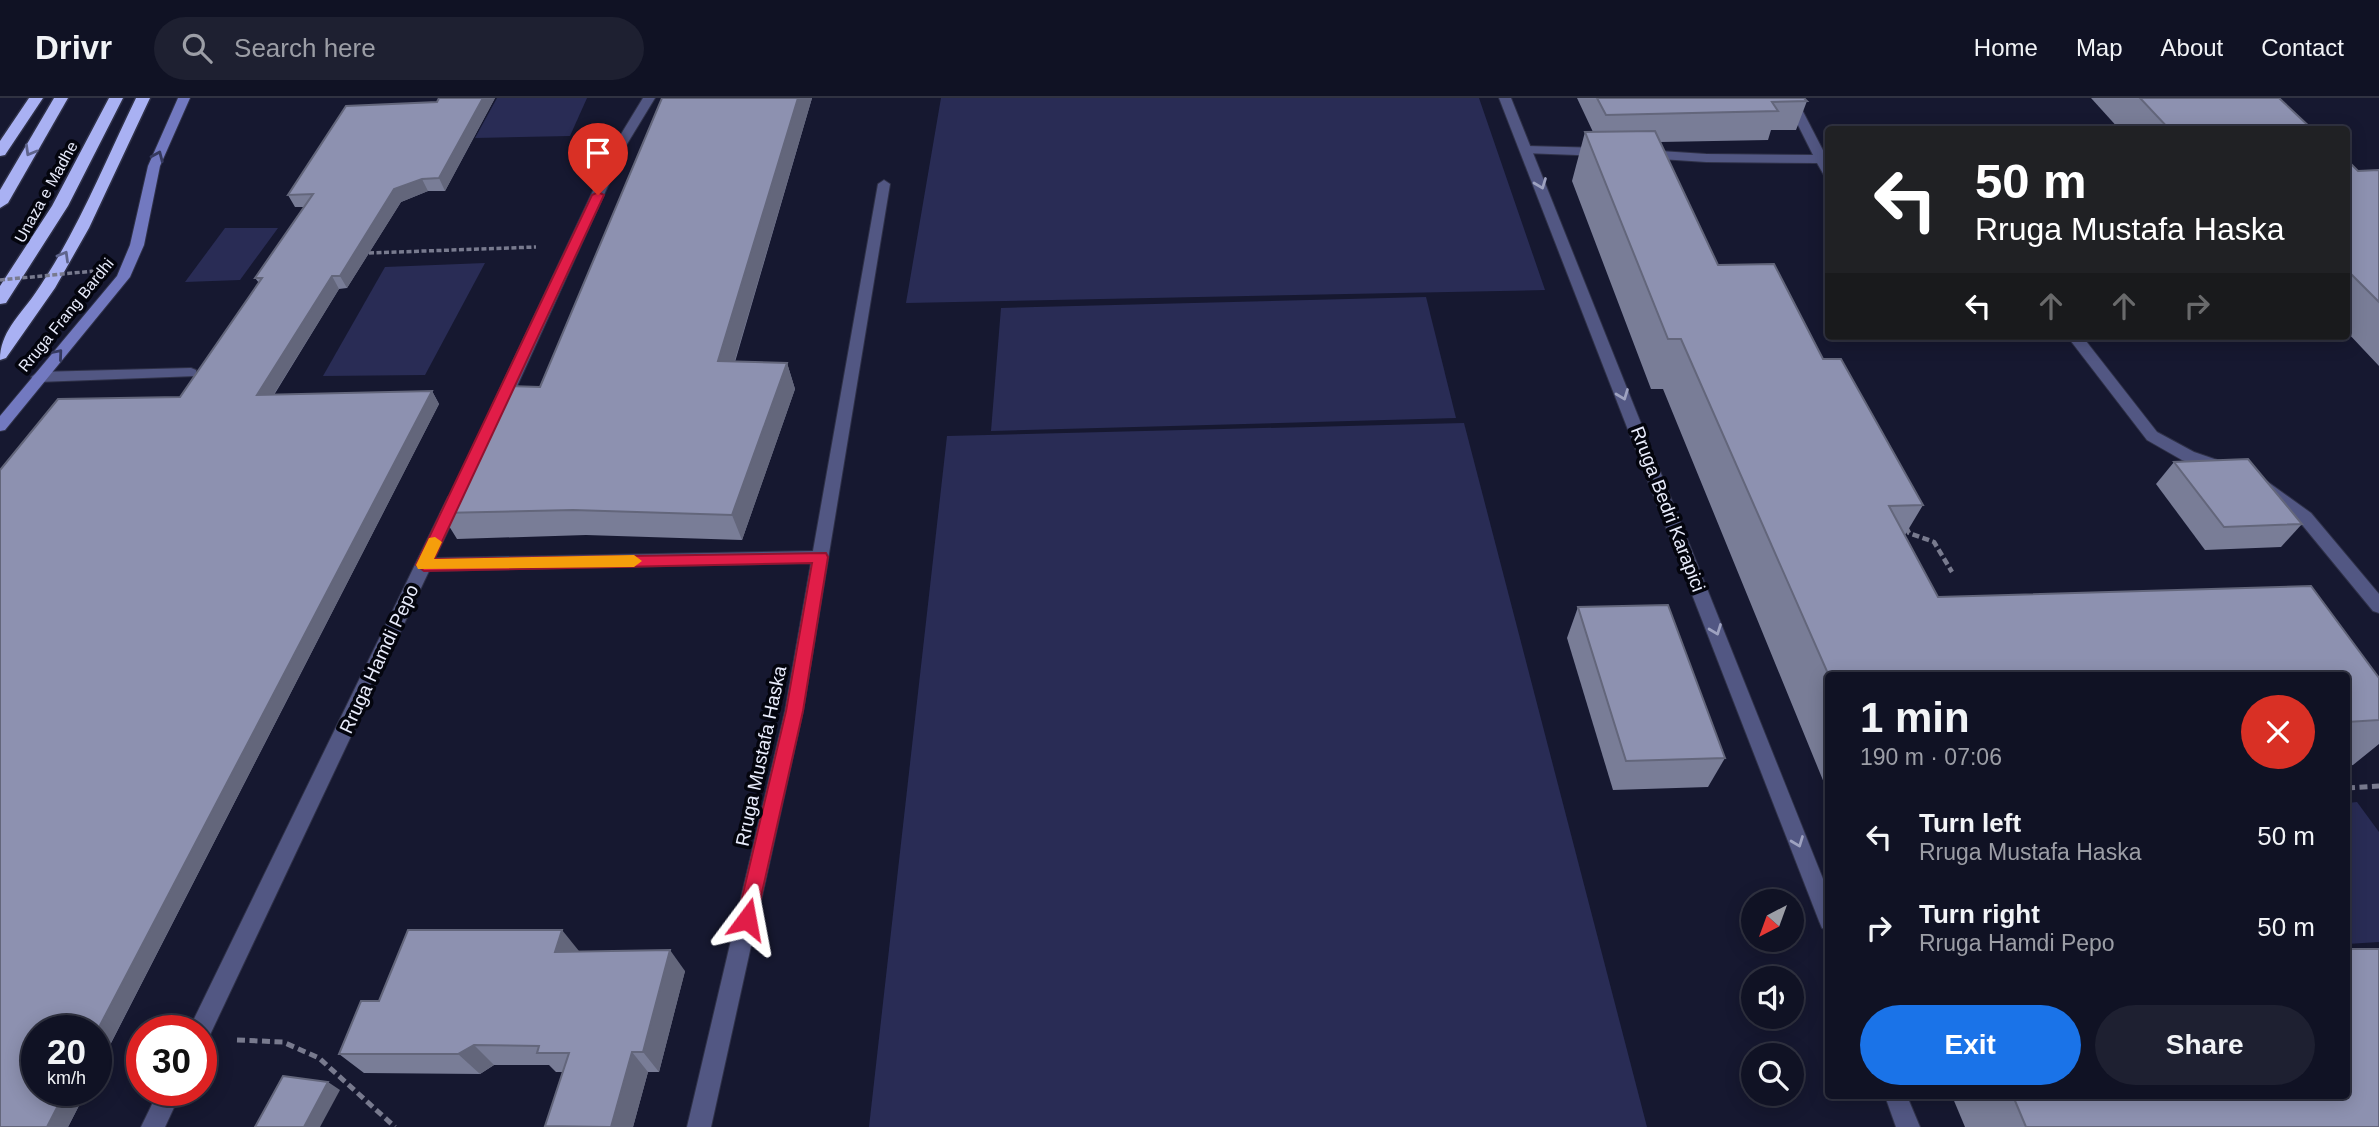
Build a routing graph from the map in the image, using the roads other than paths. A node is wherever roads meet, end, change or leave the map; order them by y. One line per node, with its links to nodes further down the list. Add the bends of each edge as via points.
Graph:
1 (36, 98): 10 (highway)
2 (61, 98): 14 (highway, Unaza e Madhe, one-way to 14)
3 (116, 98): 15 (highway, Unaza e Madhe, via 60,206)
4 (144, 98): 17 (highway, one-way to 4, via 47,288)
5 (184, 98): 19 (main road, Rruga Frang Bardhi, one-way to 5, via 123,276 137,245 154,166)
6 (649, 98): 20 (street, via 621,145)
7 (1505, 98): 9 (street, Rruga Bedri Karapici)
8 (1791, 99): 11 (street)
9 (1527, 149): 11 (street, via 1706,159); 26 (street, Rruga Bedri Karapici, one-way to 26)
10 (0, 152)
11 (1821, 159): 12 (street)
12 (1825, 166)
13 (884, 184): 23 (street, Rruga Mustafa Haska)
14 (0, 203)
15 (0, 299)
16 (2077, 340): 25 (street, via 2152,436 2188,456 2257,480 2305,517)
17 (0, 354)
18 (191, 373): 19 (street)
19 (38, 377): 21 (main road, Rruga Frang Bardhi)
20 (492, 421)
21 (0, 426)
22 (464, 481): 24 (street, Rruga Hamdi Pepo)
23 (821, 557): 24 (street); 31 (street, Rruga Mustafa Haska, via 794,711)
24 (424, 565): 27 (street, Rruga Hamdi Pepo)
25 (2379, 606)
26 (1825, 911)
27 (208, 1015)
28 (1897, 1099): 32 (street)
29 (163, 1106): 30 (street)
30 (153, 1127)
31 (699, 1127)
32 (1908, 1127)

